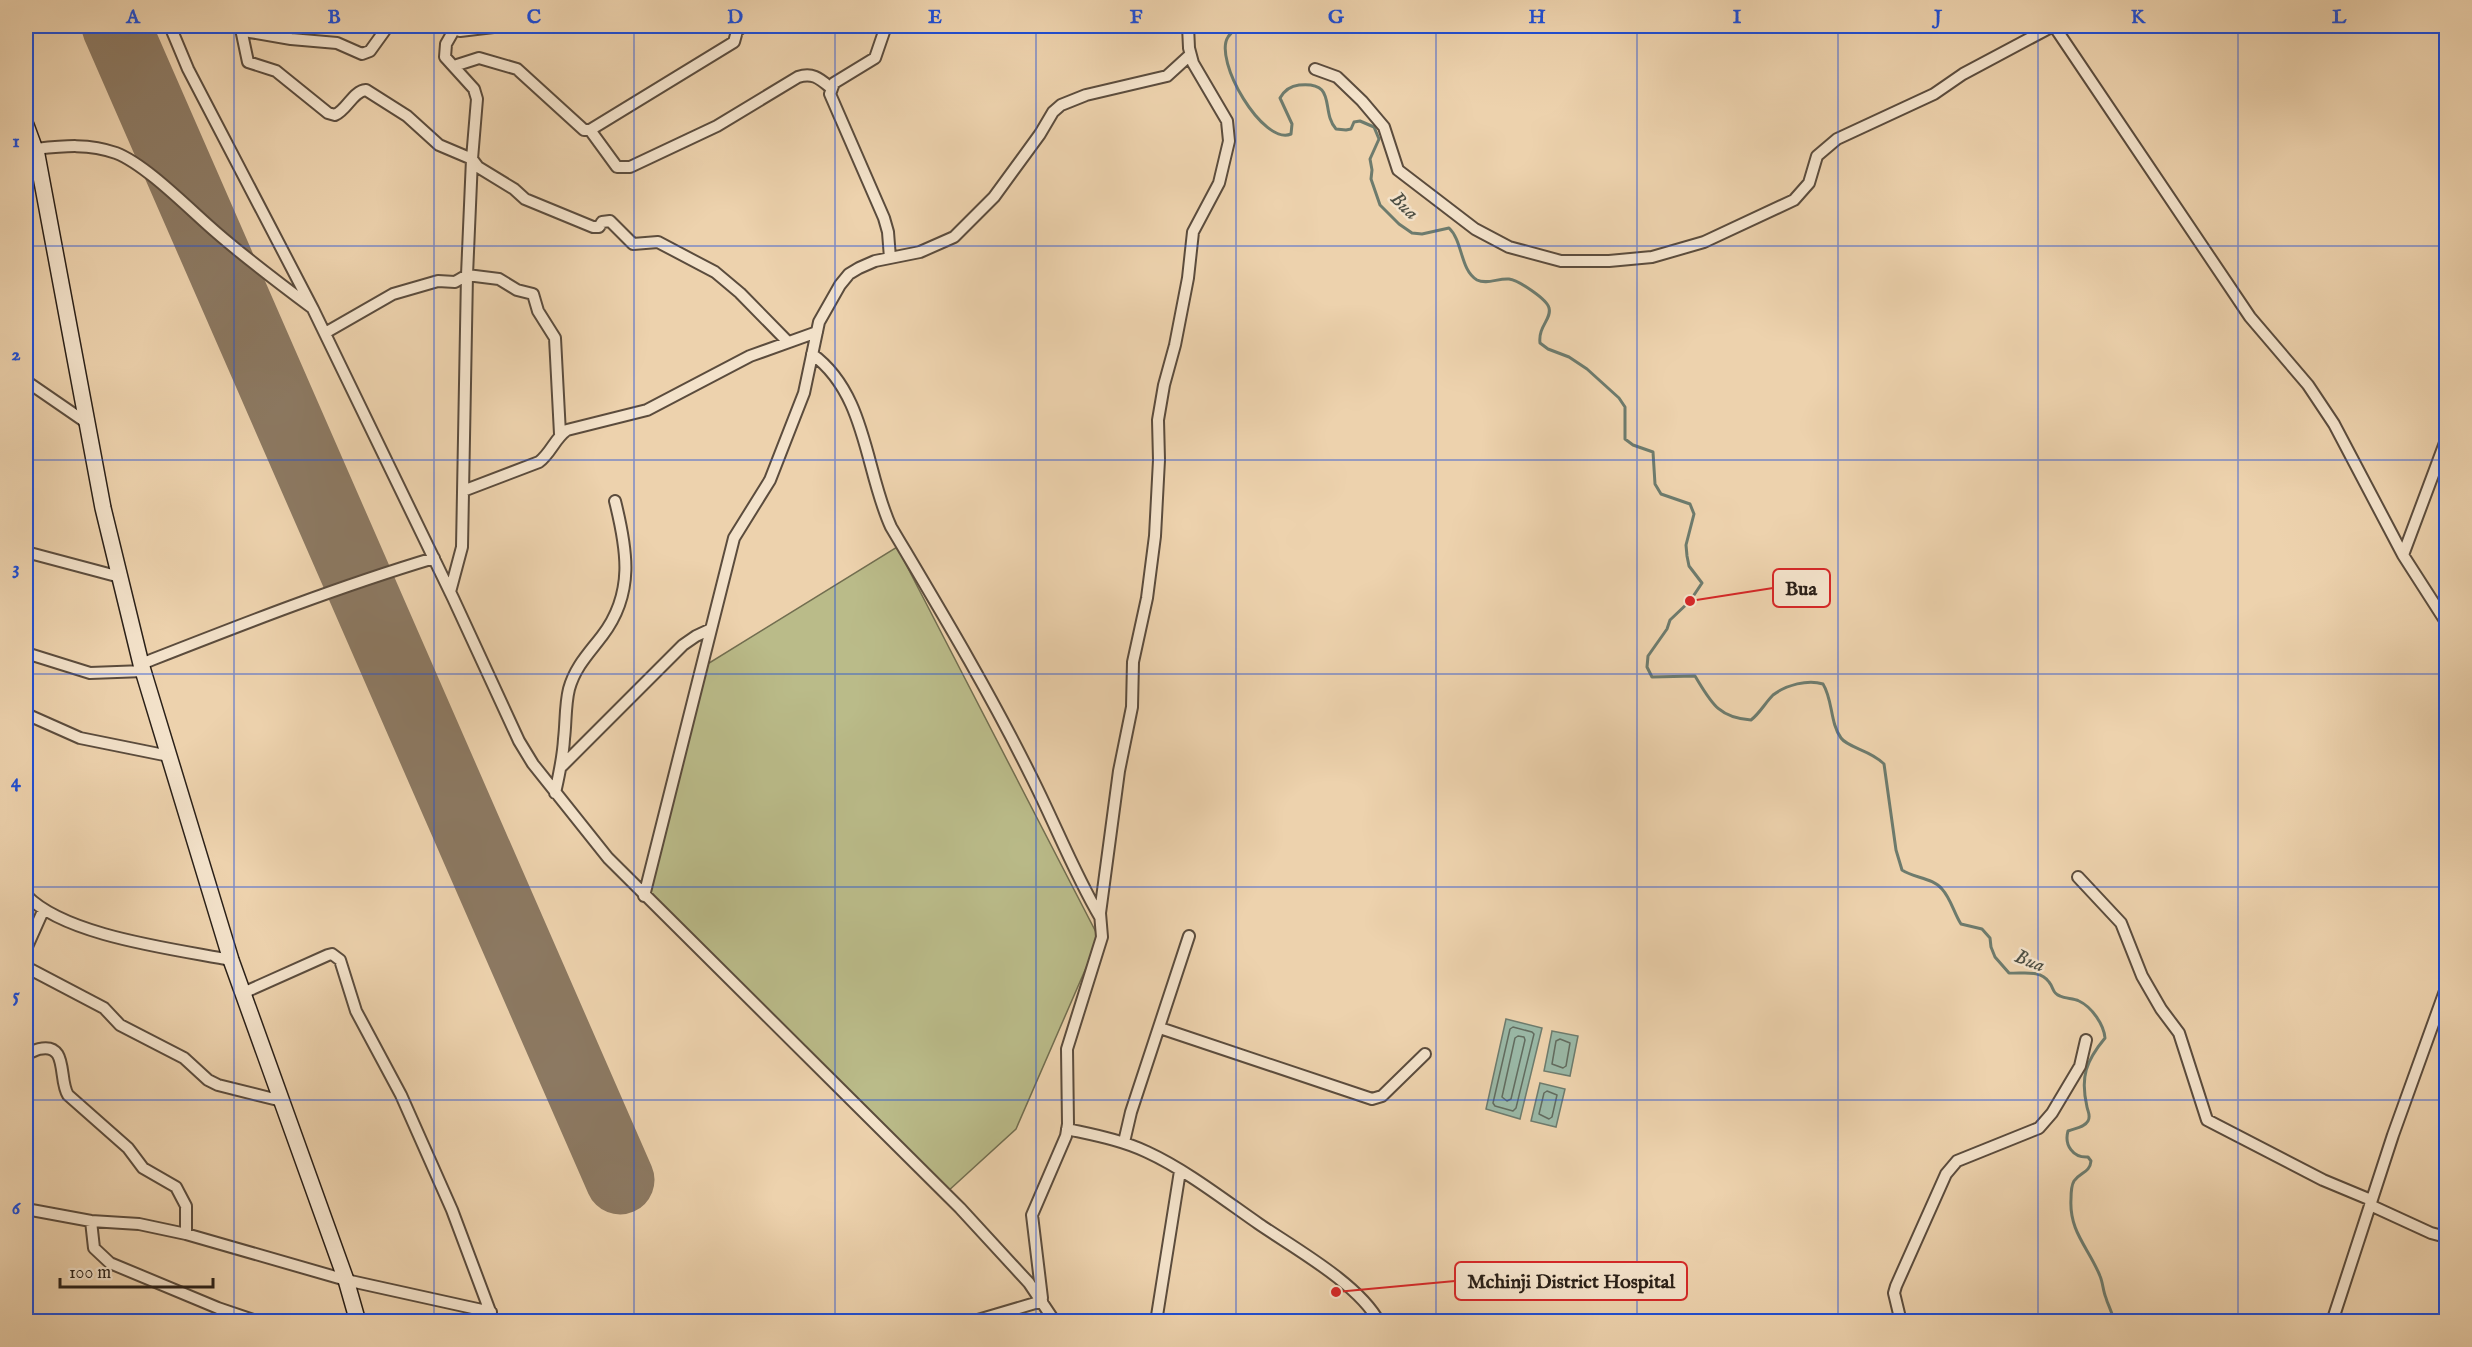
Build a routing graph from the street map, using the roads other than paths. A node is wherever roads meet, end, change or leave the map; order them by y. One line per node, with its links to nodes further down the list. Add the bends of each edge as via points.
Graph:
1 (170, 26): 20 (street, via 188,69)
2 (388, 26): 8 (street, via 369,51 362,54 338,43 291,39)
3 (502, 26): 9 (street, via 460,31)
4 (743, 26): 15 (street, via 737,30 734,42)
5 (886, 26): 13 (street, via 875,58)
6 (1188, 26): 10 (street)
7 (2054, 26): 12 (street, via 1971,69 1934,94 1837,139 1817,156 1809,183 1794,200 1704,242 1652,257 1609,261 1561,261 1509,247 1475,229 1398,170 1384,127 1337,77); 32 (street, via 2250,317 2308,385 2334,424)
8 (237, 27): 17 (street, via 248,62 276,71 328,113 340,113 360,91 366,90 407,116 440,145)
9 (451, 28): 11 (street, via 444,50)
10 (1190, 55): 18 (street, via 1167,76 1060,105 994,197 954,237 920,252); 48 (street, via 1227,122 1229,141 1219,183 1193,232 1184,300 1162,394 1155,536)
11 (454, 66): 15 (street, via 480,58 517,69 584,130); 17 (street, via 474,89 477,99)
12 (1315, 69)
13 (831, 88): 15 (street, via 816,76 798,76 717,126 630,167 617,167); 18 (street, via 831,96 884,218)
14 (26, 125): 16 (street)
15 (590, 130)
16 (35, 149): 20 (street, via 89,146 128,159); 26 (street)
17 (471, 159): 19 (street); 23 (street, via 525,199 596,228 610,221 633,244 658,242 700,263 740,293)
18 (890, 258): 21 (street, via 849,274 825,308)
19 (467, 275): 22 (street, via 455,282 438,280 393,294); 27 (street, via 499,279 536,298 538,312 555,338); 29 (street)
20 (313, 309): 22 (street)
21 (817, 332): 23 (street); 24 (street)
22 (325, 333): 33 (street)
23 (788, 342): 27 (street, via 750,356 647,411)
24 (812, 354): 37 (street, via 804,393 770,480 734,538); 48 (street, via 834,374 846,393 891,527 997,711)
25 (26, 381): 26 (street)
26 (87, 423): 34 (street)
27 (560, 434): 29 (street, via 549,454 539,462)
28 (2446, 440): 32 (street)
29 (463, 491): 35 (street, via 461,555)
30 (615, 501): 42 (street, via 627,550 622,597 614,619 574,674)
31 (26, 552): 34 (street)
32 (2403, 555): 36 (street)
33 (434, 558): 35 (street); 39 (street, via 309,599)
34 (120, 577): 39 (street)
35 (450, 592): 43 (street, via 519,741)
36 (2446, 622)
37 (711, 629): 42 (street, via 683,645); 46 (street)
38 (26, 653): 39 (street, via 90,673)
39 (143, 668): 41 (street)
40 (26, 714): 41 (street, via 80,738)
41 (169, 756): 51 (street)
42 (562, 766): 43 (street)
43 (555, 793): 46 (street)
44 (2078, 877): 63 (street, via 2121,923 2142,976 2180,1033 2207,1120)
45 (26, 895): 47 (street)
46 (644, 896): 69 (street, via 960,1208)
47 (43, 911): 50 (street); 51 (street, via 120,939)
48 (1100, 918): 60 (street, via 1102,937 1068,1049)
49 (1189, 936): 55 (street)
50 (26, 949)
51 (231, 960): 54 (street)
52 (26, 967): 59 (street, via 104,1008 120,1025 184,1058 208,1080)
53 (2446, 988): 63 (street)
54 (243, 993): 59 (street); 70 (street, via 328,955 340,960 356,1011 402,1095 452,1210)
55 (1160, 1028): 58 (street, via 1372,1099 1382,1096); 61 (street)
56 (2086, 1040): 77 (street, via 2080,1066 2039,1128 1957,1161 1946,1174 1896,1286)
57 (26, 1054): 66 (street, via 42,1048 59,1054 63,1088 68,1095 128,1148 143,1168 176,1187 188,1216)
58 (1425, 1054)
59 (282, 1101): 68 (street)
60 (1067, 1129): 61 (street); 69 (street, via 1032,1215)
61 (1124, 1142): 62 (street)
62 (1180, 1171): 75 (street); 76 (street, via 1333,1275 1371,1307)
63 (2371, 1202): 67 (street); 78 (street)
64 (26, 1209): 65 (street)
65 (90, 1221): 66 (street, via 140,1224); 71 (street, via 94,1248 110,1263)
66 (186, 1234): 68 (street)
67 (2446, 1237)
68 (346, 1280): 70 (street); 72 (street)
69 (1042, 1301): 73 (street); 74 (street)
70 (492, 1317)
71 (259, 1322)
72 (358, 1322)
73 (971, 1322)
74 (1055, 1322)
75 (1156, 1322)
76 (1378, 1322)
77 (1901, 1322)
78 (2332, 1322)

